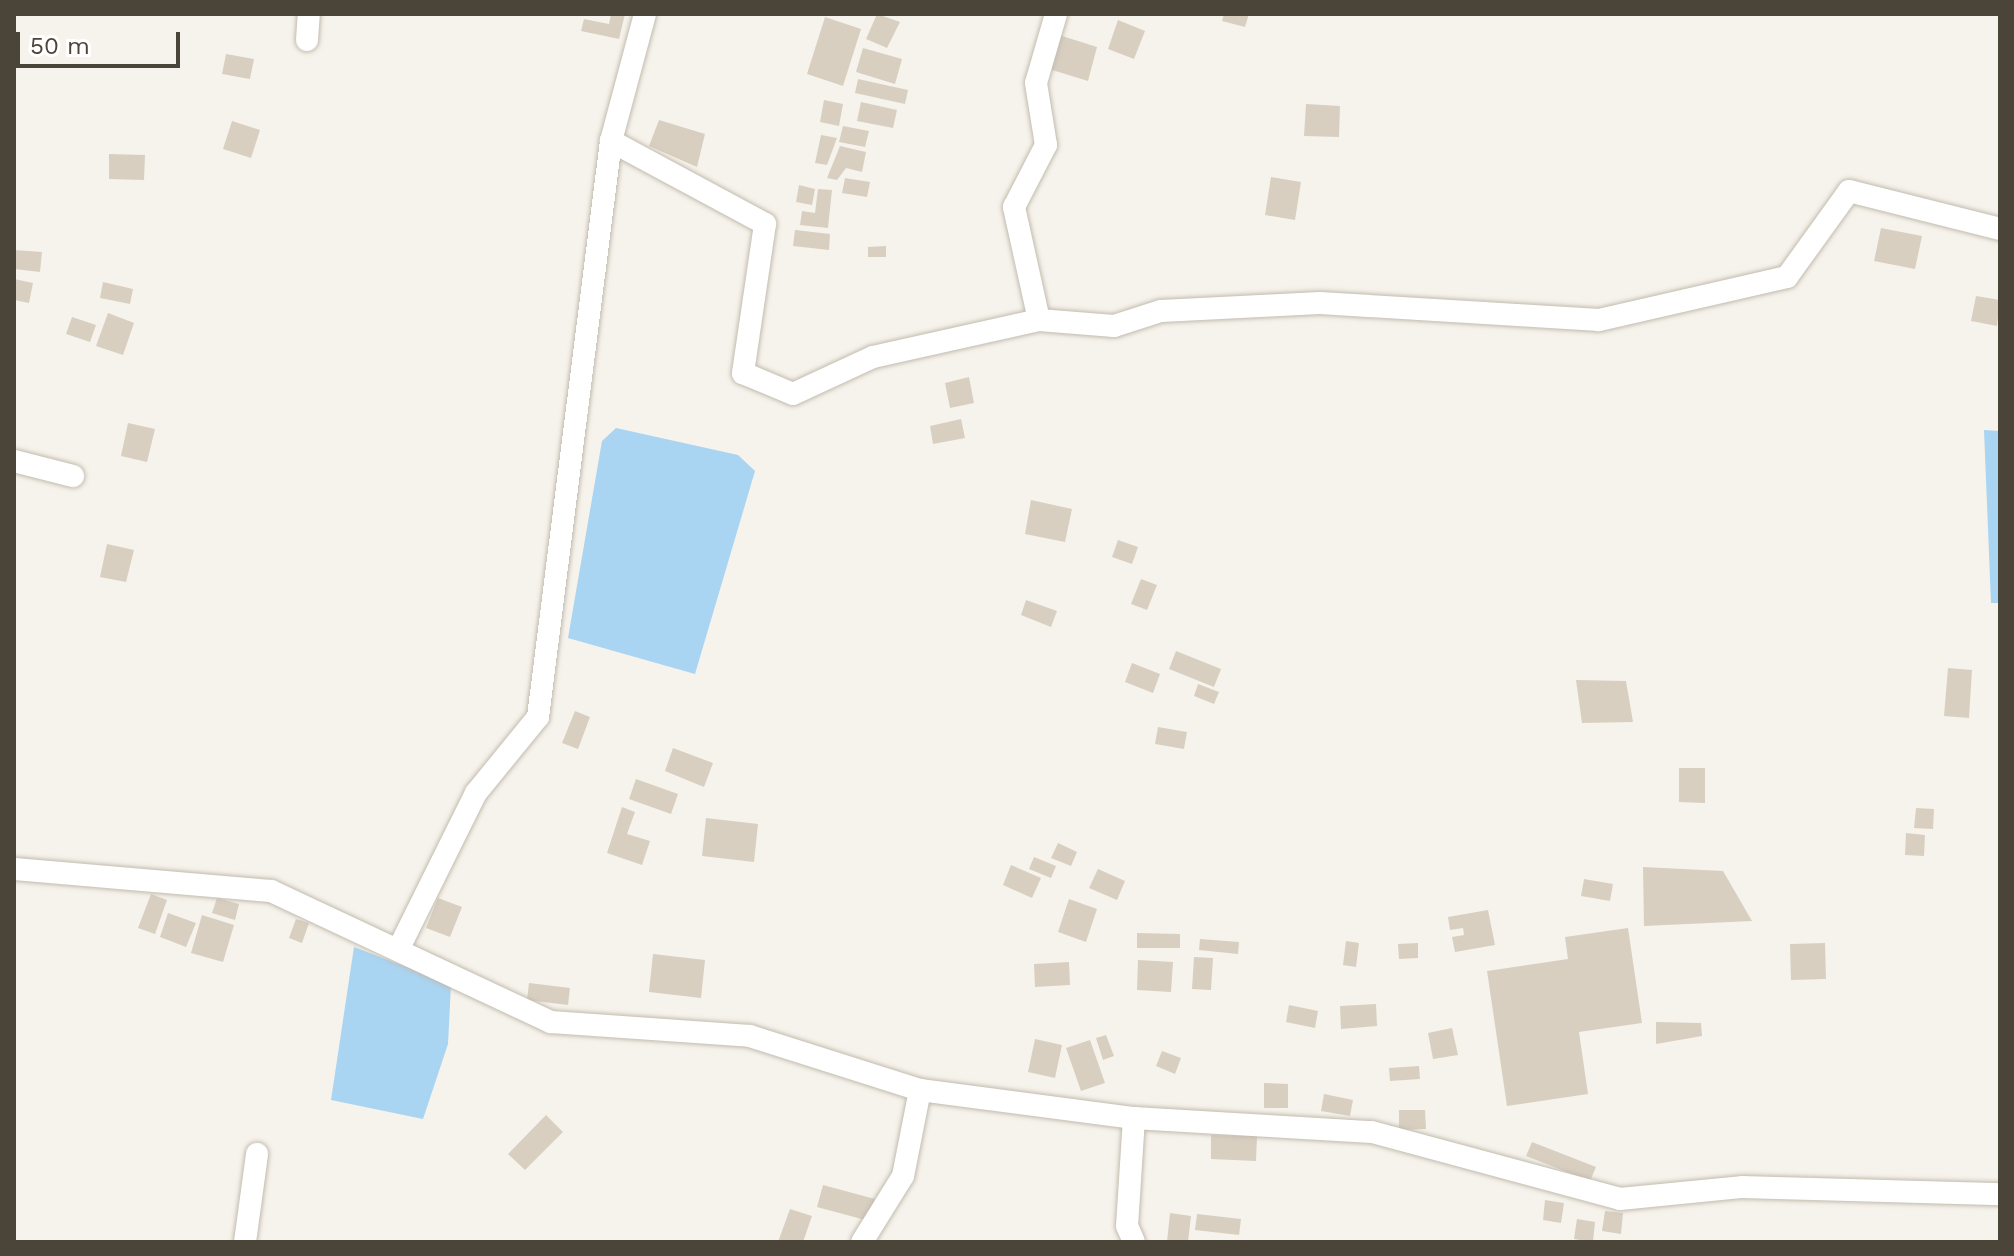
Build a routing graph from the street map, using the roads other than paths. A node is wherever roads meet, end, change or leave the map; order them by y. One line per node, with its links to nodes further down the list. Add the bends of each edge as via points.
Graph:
1 (309, 14): 4 (street)
2 (645, 14): 5 (street)
3 (1056, 14): 7 (street, via 1036,83 1046,145 1014,207)
4 (307, 40)
5 (611, 141): 7 (street, via 765,224 743,373 793,394 873,357); 11 (street, via 538,717 476,793)
6 (2000, 229): 7 (street, via 1849,191 1787,277 1599,320 1320,303 1161,311 1114,326)
7 (1039, 320)
8 (14, 461): 9 (street)
9 (73, 476)
10 (14, 869): 11 (street, via 271,891)
11 (398, 950): 12 (street, via 551,1022 750,1036)
12 (920, 1090): 13 (street); 17 (street, via 903,1176)
13 (1134, 1118): 15 (street, via 1372,1132 1620,1199 1743,1187); 18 (street, via 1127,1226)
14 (257, 1154): 16 (street)
15 (2000, 1194)
16 (245, 1242)
17 (862, 1242)
18 (1134, 1242)

